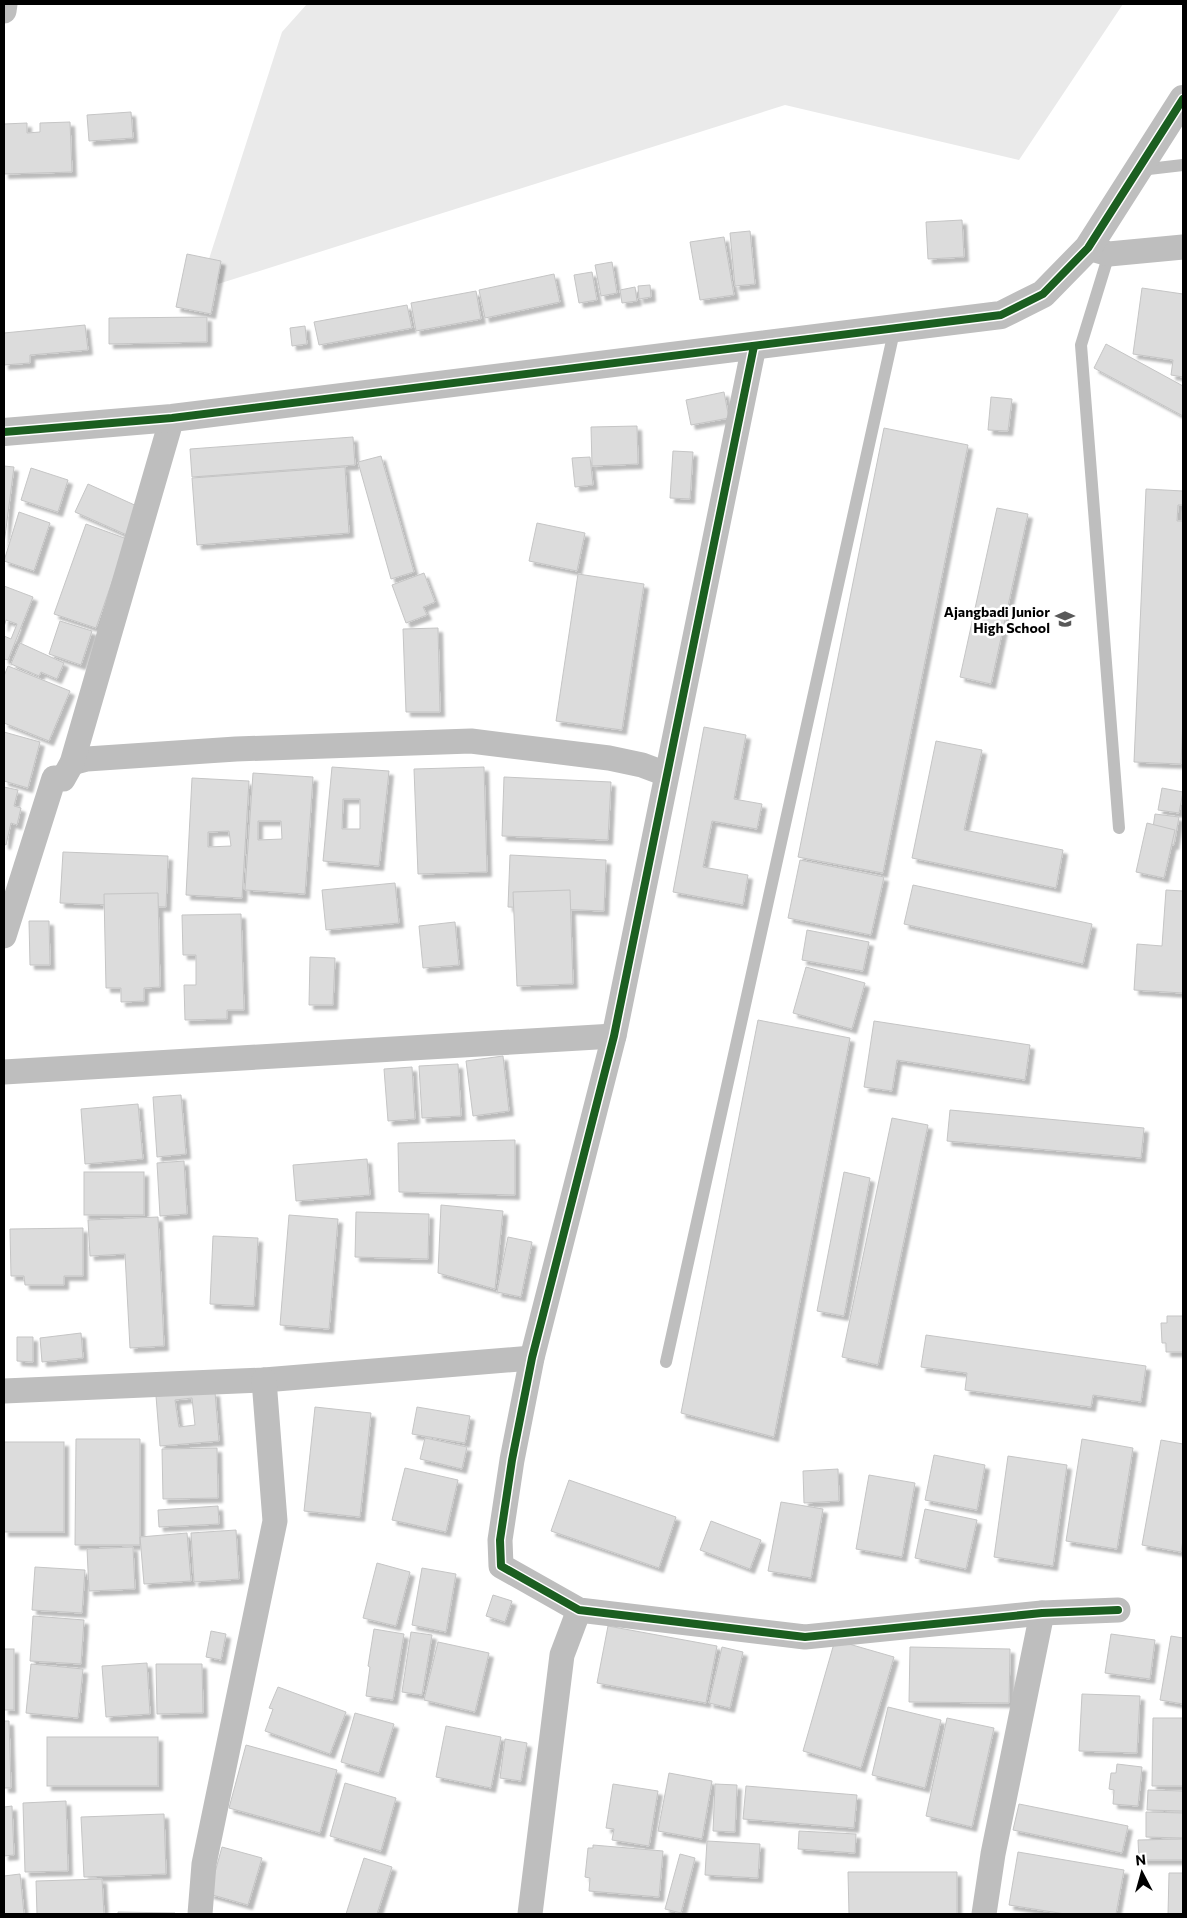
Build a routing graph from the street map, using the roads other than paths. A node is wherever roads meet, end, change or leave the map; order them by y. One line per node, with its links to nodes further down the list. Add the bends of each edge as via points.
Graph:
1 (5, 4): 2 (street)
2 (4, 11)
3 (1183, 99): 5 (street)
4 (1183, 165): 5 (lane)
5 (1138, 170): 7 (street)
6 (1183, 248): 7 (street)
7 (1098, 251): 8 (street, via 1043,294 1001,315); 14 (lane, via 1081,345)
8 (895, 327): 9 (street); 19 (lane)
9 (754, 346): 10 (street); 13 (street)
10 (172, 418): 11 (street); 12 (street)
11 (4, 432)
12 (72, 763): 13 (street, via 87,759 226,750 471,741 609,758); 15 (street, via 63,779 54,778)
13 (666, 774): 16 (street)
14 (1119, 828)
15 (4, 936)
16 (614, 1036): 17 (street); 18 (street)
17 (4, 1072)
18 (532, 1358): 20 (street); 22 (street, via 500,1540 501,1566)
19 (666, 1362)
20 (264, 1380): 21 (street); 25 (street, via 275,1521 204,1864)
21 (4, 1391)
22 (579, 1610): 24 (street, via 805,1637); 26 (street, via 562,1655)
23 (1118, 1610): 24 (street)
24 (1042, 1613): 27 (street, via 993,1854)
25 (200, 1914)
26 (530, 1914)
27 (984, 1914)

